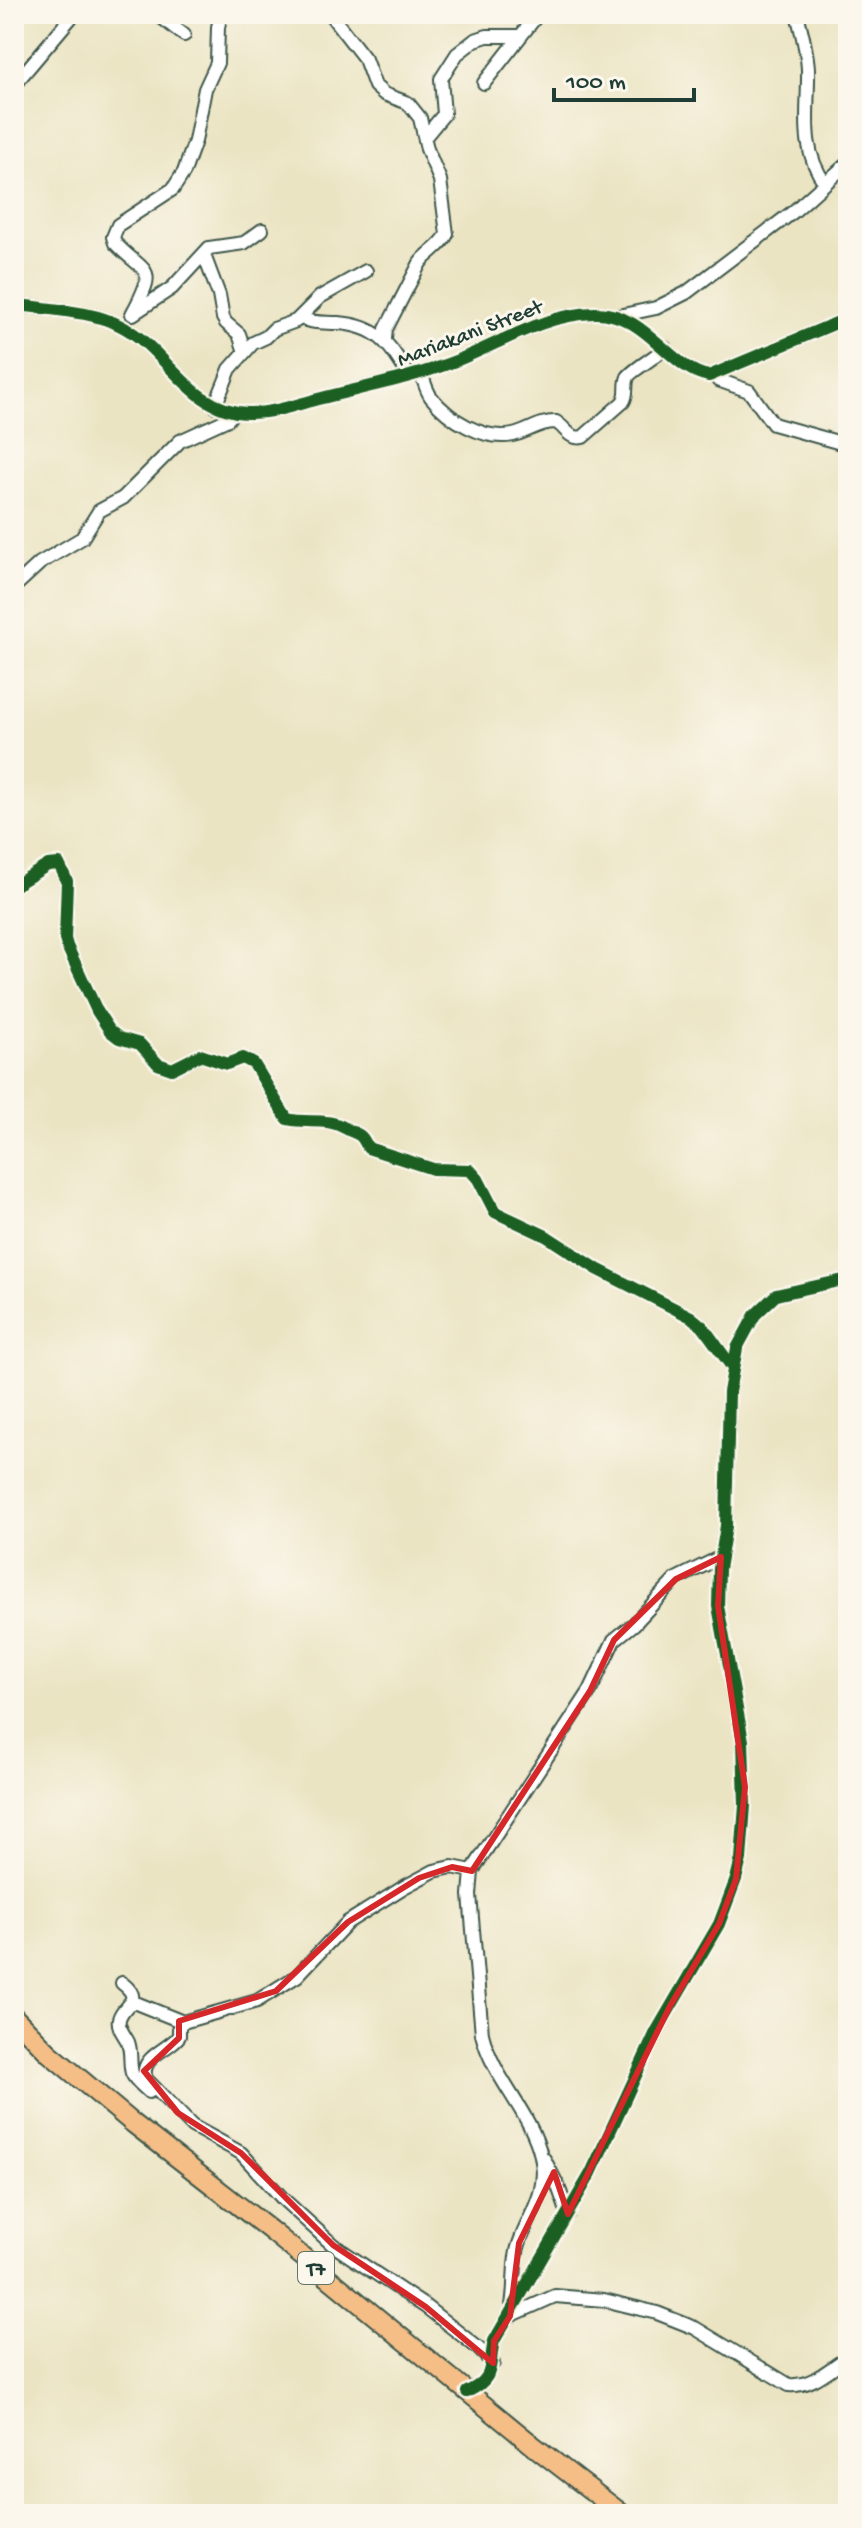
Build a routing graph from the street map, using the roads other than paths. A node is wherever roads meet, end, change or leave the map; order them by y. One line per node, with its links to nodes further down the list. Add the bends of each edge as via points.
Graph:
1 (74, 14): 10 (street)
2 (157, 14): 7 (street)
3 (221, 14): 18 (street, via 217,63 184,172 173,189 114,231 115,243 146,272 145,290)
4 (330, 14): 11 (street, via 365,59 375,86 415,110)
5 (538, 14): 8 (street)
6 (797, 14): 13 (street, via 807,52 808,143)
7 (184, 35)
8 (519, 36): 9 (street); 11 (street, via 487,36 457,54 441,79 444,114)
9 (484, 83)
10 (14, 85)
11 (425, 137): 23 (street, via 440,180 447,234 420,263)
12 (848, 163): 13 (street)
13 (825, 183): 19 (street, via 686,293 656,308)
14 (262, 230): 15 (street, via 244,243 214,246)
15 (204, 255): 18 (street, via 165,294); 25 (street, via 223,318 239,334)
16 (366, 271): 20 (street, via 320,297)
17 (14, 304): 22 (street, Mariakani Street)
18 (132, 314): 22 (street)
19 (616, 316): 24 (street, Mariakani Street); 26 (street, Mariakani Street, via 570,315)
20 (301, 318): 23 (street, via 356,325); 25 (street, via 274,329)
21 (848, 318): 27 (street)
22 (116, 323): 28 (street, Mariakani Street)
23 (385, 339): 26 (street)
24 (665, 348): 26 (street, via 631,373 623,402 578,438 550,421 519,434 484,435 437,404); 27 (street, Mariakani Street, via 693,371)
25 (245, 352): 28 (street, via 226,377)
26 (415, 375): 29 (street, Mariakani Street, via 272,412)
27 (714, 375): 30 (street, Mariakani Street, via 749,391 773,424)
28 (215, 406): 29 (street, Mariakani Street)
29 (234, 412): 31 (street, via 180,441 123,498 99,511 82,538 40,563)
30 (848, 445)
31 (14, 587)
32 (16, 883): 34 (street, via 59,864 65,874 67,946 114,1035 140,1044 158,1064 172,1069 200,1055 227,1064 243,1058 254,1064 287,1119 338,1123 360,1134 368,1148 433,1169 470,1170 495,1212 691,1317)
33 (848, 1279): 34 (street, via 776,1295 744,1331)
34 (732, 1367): 35 (street)
35 (721, 1557): 36 (street, via 676,1579 614,1640 590,1691); 43 (street, via 718,1606 743,1741 741,1859 719,1924 656,2032)
36 (472, 1871): 40 (street, via 452,1867 419,1878 348,1922 276,1991); 42 (street, via 487,2055)
37 (122, 1983): 38 (street, via 131,1992)
38 (131, 2001): 40 (street); 41 (street, via 118,2020 131,2051 134,2077 173,2116)
39 (14, 2017): 47 (highway, T7, via 134,2124)
40 (179, 2021): 41 (street, via 177,2040 151,2058 144,2076)
41 (192, 2126): 46 (street, via 241,2153 333,2245 407,2293)
42 (541, 2154): 43 (street); 44 (street, via 542,2183 519,2243)
43 (568, 2214): 44 (street)
44 (510, 2316): 45 (street, via 555,2296 604,2300 657,2313 695,2328 789,2385 812,2381); 46 (street, via 494,2341)
45 (848, 2357)
46 (493, 2363): 47 (street, via 487,2376)
47 (467, 2392): 48 (highway, T7)
48 (622, 2514)

